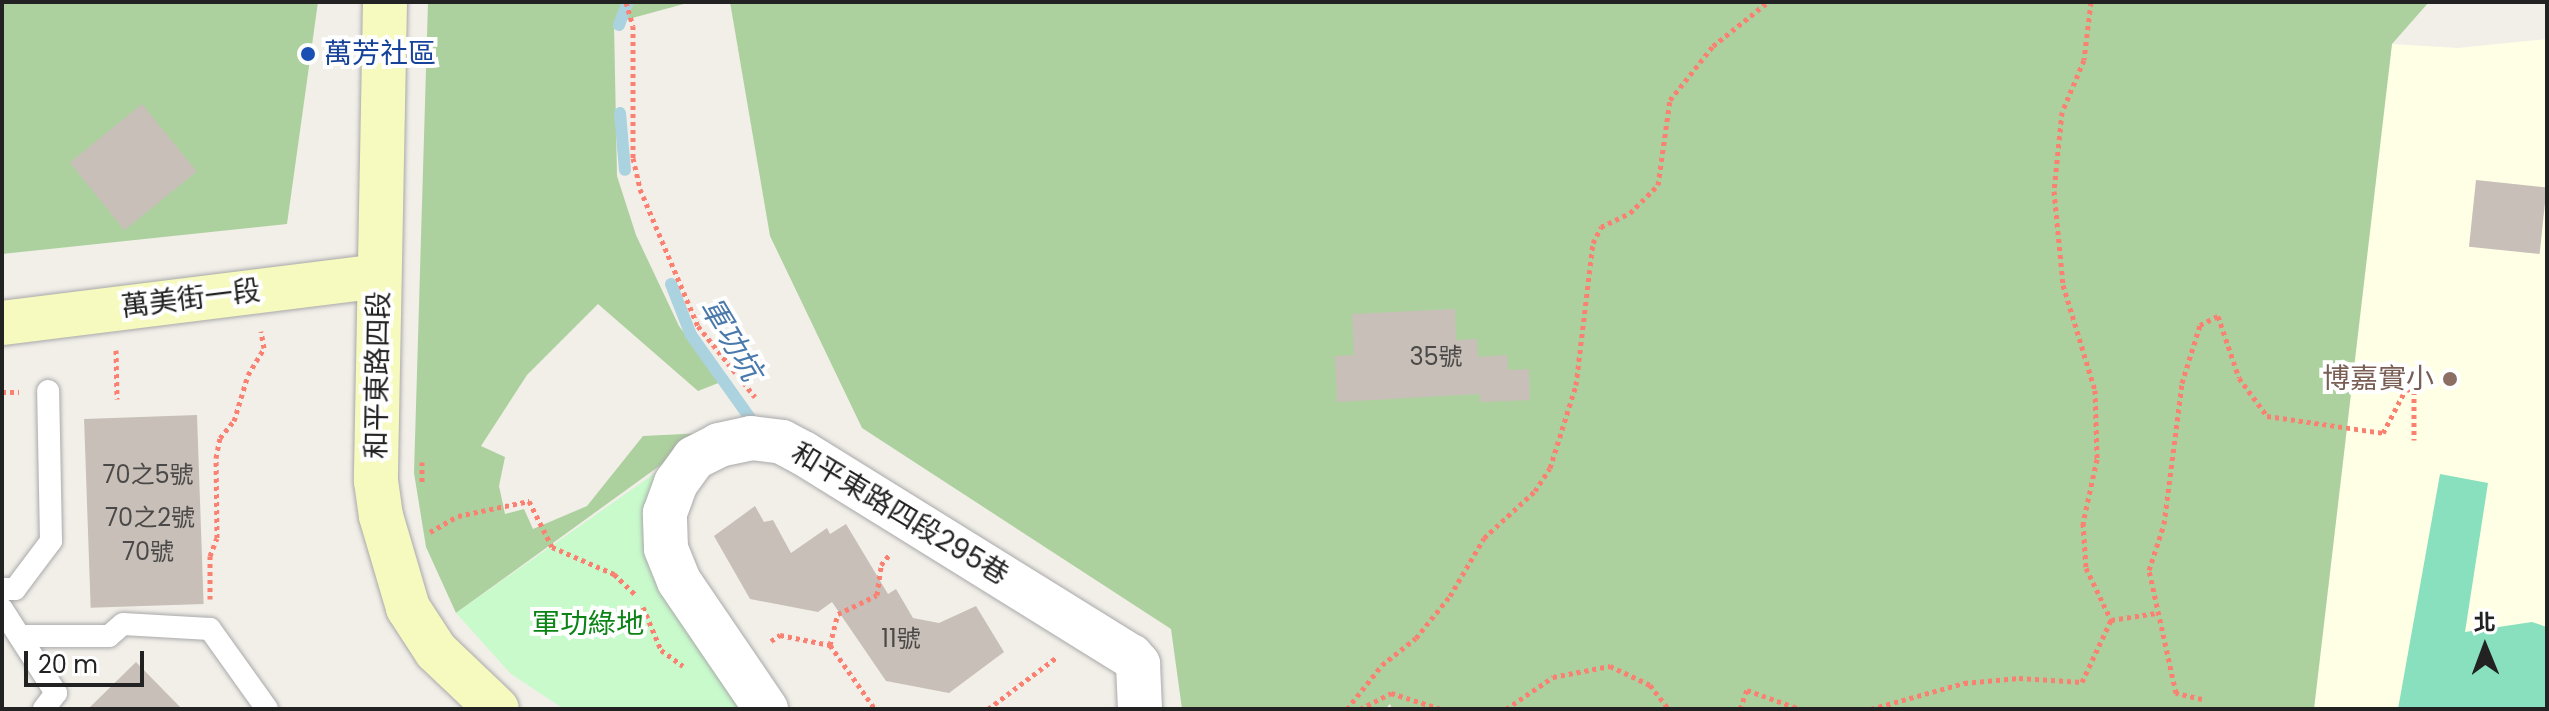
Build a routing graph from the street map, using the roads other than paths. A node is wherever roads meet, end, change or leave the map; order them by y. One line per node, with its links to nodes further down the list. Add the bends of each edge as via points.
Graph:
1 (385, 2): 2 (main road, 和平東路四段)
2 (379, 276): 3 (main road, 萬美街一段); 10 (main road, 和平東路四段, via 376,481 392,566 408,608 436,651)
3 (2, 323)
4 (48, 391): 5 (lane, via 51,541 15,589)
5 (2, 589)
6 (2, 609): 7 (lane)
7 (20, 636): 8 (lane, via 56,693); 9 (lane, via 109,636 123,624 210,629)
8 (44, 709)
9 (267, 709)
10 (497, 709)
11 (766, 709): 12 (street, 和平東路四段295巷, via 679,581 666,548 665,513 676,483 694,458 751,438 782,442 1138,664)
12 (1140, 709)

